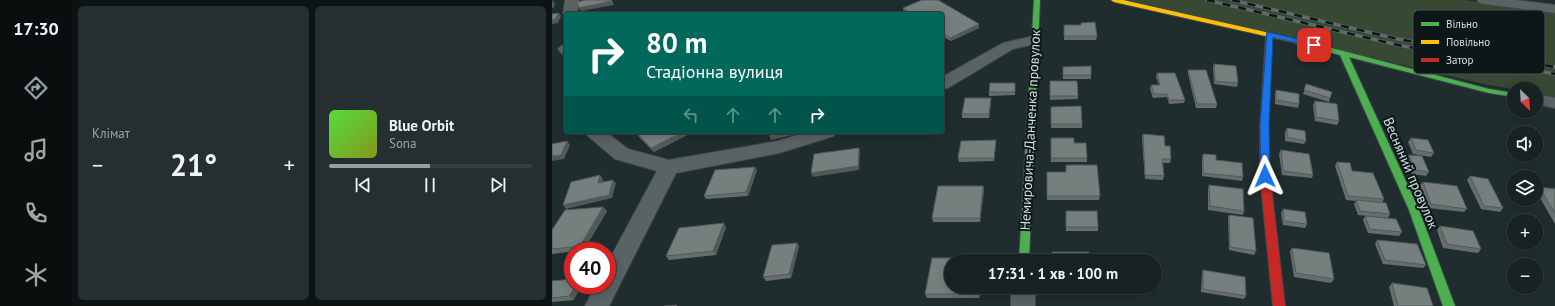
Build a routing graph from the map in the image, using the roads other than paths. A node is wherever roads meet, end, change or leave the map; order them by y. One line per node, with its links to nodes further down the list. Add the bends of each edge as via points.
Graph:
1 (572, 0): 7 (street)
2 (1037, 0): 9 (street, Немировича-Данченка провулок)
3 (1114, 0): 8 (street)
4 (1484, 0): 5 (street)
5 (1518, 3): 6 (street)
6 (1555, 9)
7 (570, 12)
8 (1269, 34): 10 (street); 24 (street, via 1264,126 1265,176)
9 (1034, 40): 13 (street, via 1008,46); 20 (street, Немировича-Данченка провулок)
10 (1343, 52): 11 (street); 25 (street, Весняний провулок, via 1414,210)
11 (1413, 71)
12 (1425, 74): 14 (street)
13 (944, 83)
14 (1507, 94)
15 (1543, 100): 16 (street)
16 (1555, 103)
17 (597, 134): 19 (street, via 622,154)
18 (821, 134): 19 (street, via 779,147)
19 (668, 167): 22 (street)
20 (1024, 254)
21 (1023, 294): 23 (street)
22 (597, 306)
23 (1023, 306)
24 (1279, 306)
25 (1449, 306)

